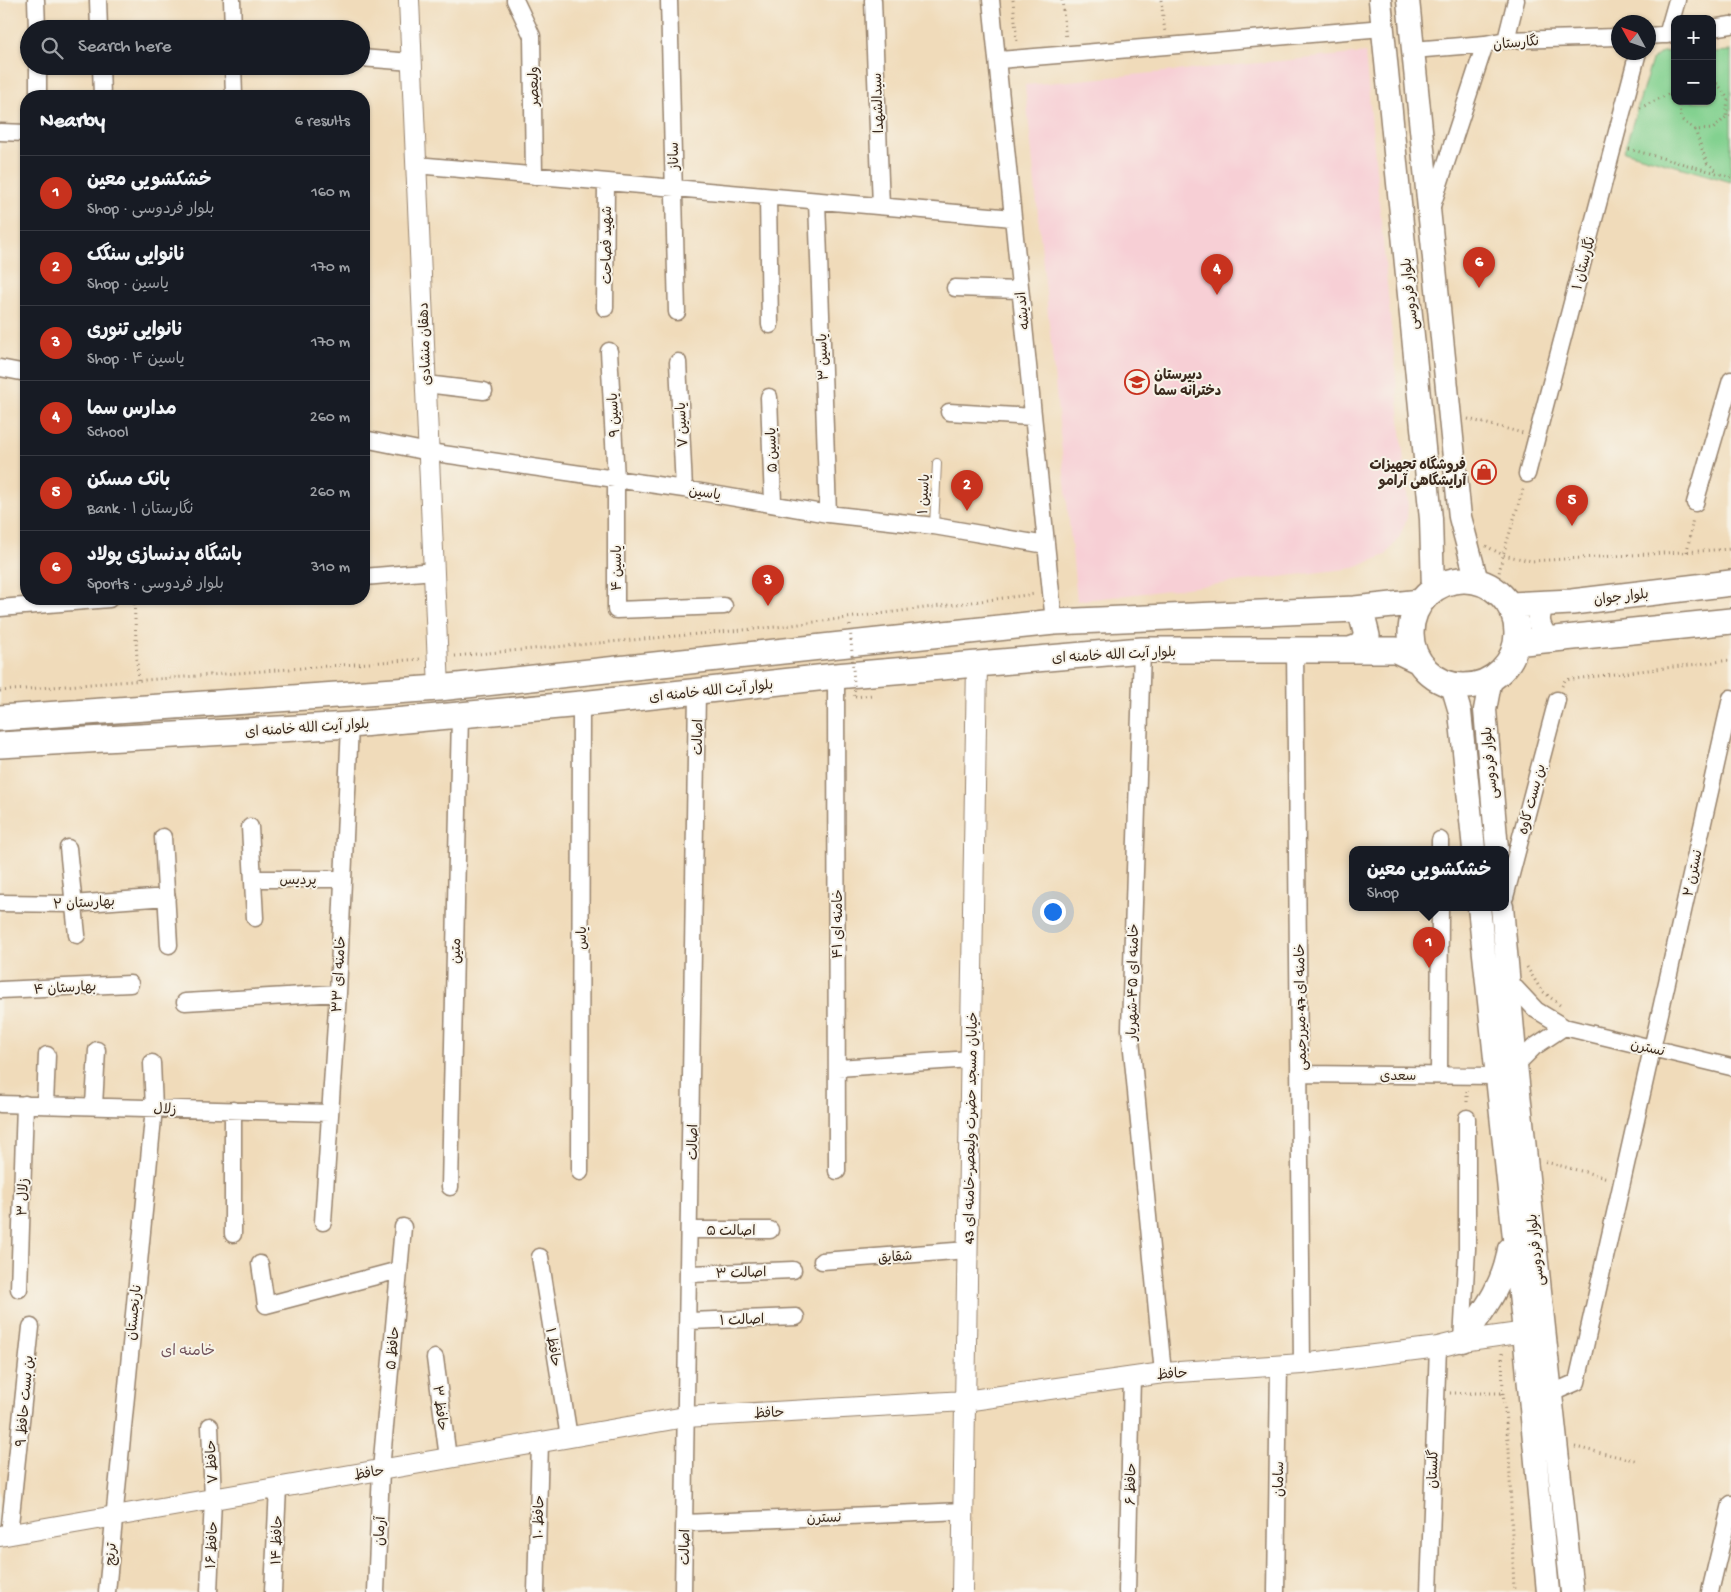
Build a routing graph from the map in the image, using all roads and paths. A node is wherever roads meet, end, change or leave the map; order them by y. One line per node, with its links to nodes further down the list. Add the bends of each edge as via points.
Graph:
1 (36, 0): 17 (street)
2 (98, 0): 18 (street)
3 (232, 0): 19 (street)
4 (409, 0): 38 (street, دهقان منشادی)
5 (515, 0): 57 (street, ولیعصر, via 532,36)
6 (669, 0): 60 (street, ساناز)
7 (873, 0): 63 (street, سیدالشهدا)
8 (991, 0): 36 (street, اندیشه)
9 (1013, 0): 31 (path, via 1017,42)
10 (1062, 0): 33 (path)
11 (1161, 0): 28 (path)
12 (1380, 0): 22 (main road, بلوار فردوسی)
13 (1408, 0): 34 (main road, بلوار فردوسی)
14 (1516, 0): 30 (street)
15 (1677, 0): 16 (street)
16 (1674, 15)
17 (37, 20)
18 (99, 20)
19 (233, 20)
20 (1731, 25): 21 (street)
21 (1716, 27)
22 (1383, 28): 28 (street); 102 (main road, بلوار فردوسی, via 1431,519)
23 (1155, 31): 28 (path)
24 (1671, 35): 25 (street)
25 (1656, 36)
26 (1076, 37): 33 (path)
27 (1611, 37): 30 (street, نگارستان)
28 (1166, 38): 33 (street)
29 (1056, 39): 33 (path)
30 (1506, 40): 32 (street, نگارستان)
31 (1027, 41)
32 (1485, 44): 34 (street, نگارستان); 64 (street)
33 (1067, 46): 36 (street)
34 (1413, 50): 64 (main road, بلوار فردوسی)
35 (370, 59): 38 (street)
36 (999, 60): 65 (street, اندیشه)
37 (1636, 60): 50 (street, نگارستان ۱)
38 (412, 62): 55 (street, دهقان منشادی)
39 (38, 75): 43 (street)
40 (101, 75): 44 (street)
41 (234, 75): 45 (street)
42 (1716, 83): 49 (path, via 1728,99)
43 (38, 90)
44 (102, 90)
45 (234, 90)
46 (1671, 92): 50 (path, via 1651,100)
47 (1679, 105): 51 (path, via 1681,120)
48 (1731, 115): 49 (path)
49 (1726, 117): 51 (path, via 1713,129)
50 (1620, 120): 54 (street, نگارستان ۱)
51 (1695, 130): 56 (path, via 1707,163)
52 (0, 132): 53 (street)
53 (20, 133)
54 (1614, 144): 56 (path); 82 (street, نگارستان ۱)
55 (416, 166): 57 (street); 76 (street, دهقان منشادی)
56 (1721, 174): 58 (path)
57 (534, 176): 59 (street)
58 (1731, 177)
59 (606, 182): 60 (street); 68 (street, شهید فصاحت)
60 (674, 188): 61 (street); 69 (street, ساناز)
61 (768, 197): 62 (street); 70 (street)
62 (817, 201): 63 (street); 91 (street, یاسین ۳)
63 (881, 206): 65 (street)
64 (1429, 213): 101 (main road, بلوار فردوسی, via 1460,517)
65 (1013, 218): 67 (street, اندیشه)
66 (955, 288): 67 (street)
67 (1020, 290): 80 (street, اندیشه)
68 (605, 308)
69 (677, 312)
70 (770, 325)
71 (609, 351): 87 (street, یاسین ۹)
72 (678, 362): 88 (street, یاسین ۷)
73 (0, 368): 74 (street)
74 (20, 372)
75 (1731, 380): 90 (street)
76 (426, 384): 77 (street); 84 (street, دهقان منشادی)
77 (484, 391)
78 (769, 397): 89 (street, یاسین ۵)
79 (949, 412): 80 (street)
80 (1033, 417): 93 (street, اندیشه)
81 (1463, 418): 82 (path)
82 (1537, 437): 86 (street, نگارستان ۱)
83 (370, 440): 84 (street, یاسین)
84 (429, 452): 87 (street, یاسین); 97 (street, دهقان منشادی)
85 (937, 463): 92 (lane, یاسین ۱)
86 (1527, 474): 96 (path)
87 (616, 479): 88 (street, یاسین); 106 (street, یاسین ۴, via 616,610)
88 (684, 489): 89 (street, یاسین)
89 (773, 502): 91 (street, یاسین)
90 (1695, 503): 95 (path)
91 (828, 514): 92 (street, یاسین)
92 (934, 526): 93 (street, یاسین)
93 (1046, 545): 100 (street, اندیشه)
94 (1731, 548): 95 (path)
95 (1687, 552): 96 (path, via 1532,561)
96 (1502, 554): 101 (path)
97 (434, 571): 98 (street); 117 (street, دهقان منشادی)
98 (370, 576)
99 (1731, 583): 103 (main road, بلوار جوان)
100 (1051, 592): 110 (street, اندیشه); 117 (path, via 776,627)
101 (1494, 592): 102 (main road, via 1450,581); 103 (main road, بلوار جوان); 113 (main road, via 1516,624)
102 (1427, 595): 108 (main road); 119 (main road, via 1412,621 1414,652)
103 (1543, 604): 112 (main road, via 1539,623)
104 (36, 605): 107 (street)
105 (134, 605): 123 (path)
106 (724, 606)
107 (0, 608)
108 (1355, 609): 110 (main road); 116 (main road, via 1362,616 1367,636 1361,646)
109 (1731, 621): 112 (main road)
110 (1054, 622): 125 (main road)
111 (850, 625): 128 (path, bridge, via 855,697)
112 (1549, 640): 113 (main road)
113 (1516, 643): 122 (main road, via 1505,667)
114 (1142, 650): 115 (main road, بلوار آیت الله خامنه ای); 120 (main road, بلوار آیت الله خامنه ای); 209 (street, خامنه ای ۴۵-شهریار, via 1130,1030)
115 (1295, 650): 116 (main road, بلوار آیت الله خامنه ای); 168 (street, خامنه ای 47-میررحیمی)
116 (1350, 650): 119 (main road, بلوار آیت الله خامنه ای, via 1396,650)
117 (438, 658): 123 (path); 125 (street, دهقان منشادی)
118 (1731, 660): 130 (path, via 1565,680)
119 (1419, 661): 124 (main road, via 1433,676)
120 (978, 663): 121 (main road, بلوار آیت الله خامنه ای); 163 (street, خیابان مسجد حضرت ولیعصر-خامنه ای 43)
121 (836, 676): 127 (main road, بلوار آیت الله خامنه ای); 167 (street, خامنه ای ۴۱)
122 (1491, 678): 124 (main road, via 1472,685); 139 (main road, بلوار فردوسی, via 1484,710)
123 (138, 680): 126 (path)
124 (1452, 685): 138 (main road, بلوار فردوسی, via 1460,712)
125 (439, 688): 133 (main road)
126 (0, 691)
127 (698, 692): 131 (main road, بلوار آیت الله خامنه ای); 187 (street, اصالت)
128 (872, 695)
129 (1731, 698): 160 (street, نسترن ۲)
130 (1557, 700): 143 (street, بن بست کاوه)
131 (581, 704): 132 (main road, بلوار آیت الله خامنه ای); 182 (street, یاس)
132 (460, 716): 134 (main road, بلوار آیت الله خامنه ای); 184 (street, متین)
133 (0, 718)
134 (350, 725): 135 (main road, بلوار آیت الله خامنه ای); 142 (street, خامنه ای ۳۳)
135 (0, 746)
136 (250, 827): 141 (street)
137 (163, 837): 144 (street)
138 (1474, 846)
139 (1497, 846)
140 (68, 848): 146 (street)
141 (253, 879): 142 (street, پردیس); 150 (street)
142 (342, 879): 157 (street, خامنه ای ۳۳)
143 (1509, 882)
144 (167, 897): 146 (street, بهارستان ۲); 152 (street)
145 (0, 903): 146 (street, بهارستان ۲)
146 (72, 904): 151 (street)
147 (1440, 911): 169 (street)
148 (1480, 911): 171 (main road, بلوار فردوسی)
149 (1503, 911): 154 (main road, بلوار فردوسی)
150 (255, 918)
151 (77, 935)
152 (169, 945)
153 (1526, 966): 159 (path, via 1541,990 1561,1004)
154 (1508, 980): 159 (street, نسترن, via 1536,1010); 165 (main road, بلوار فردوسی)
155 (130, 984): 156 (street, بهارستان ۴)
156 (0, 990)
157 (338, 994): 158 (street); 178 (street, خامنه ای ۳۳)
158 (185, 1002)
159 (1564, 1027): 160 (street, نسترن); 165 (street, via 1534,1047)
160 (1654, 1048): 166 (street, نسترن); 183 (street, نسترن ۲)
161 (97, 1050): 175 (street)
162 (47, 1055): 174 (street)
163 (971, 1059): 167 (street); 191 (street, خیابان مسجد حضرت ولیعصر-خامنه ای 43)
164 (152, 1063): 176 (street, نارنجستان)
165 (1516, 1065): 202 (main road, بلوار فردوسی)
166 (1731, 1067)
167 (838, 1068): 181 (street, خامنه ای ۴۱)
168 (1301, 1074): 169 (street, سعدی); 207 (street, خامنه ای 47-میررحیمی)
169 (1439, 1075): 170 (street, سعدی)
170 (1467, 1075): 171 (street, سعدی); 179 (path)
171 (1496, 1076): 189 (main road, بلوار فردوسی)
172 (0, 1104): 173 (street, زلال)
173 (24, 1104): 174 (street, زلال); 198 (street, ۳ زلال)
174 (45, 1105): 175 (street, زلال)
175 (94, 1106): 176 (street, زلال)
176 (154, 1108): 177 (street, زلال); 227 (street, نارنجستان)
177 (233, 1110): 178 (street, زلال); 190 (street)
178 (330, 1113): 185 (street, خامنه ای ۳۳)
179 (1467, 1118): 204 (street, via 1467,1249)
180 (1546, 1162): 183 (path)
181 (837, 1171)
182 (580, 1172)
183 (1623, 1182): 213 (street, نسترن ۲, via 1577,1382)
184 (450, 1187)
185 (323, 1222)
186 (403, 1227): 195 (street, حافظ ۵)
187 (691, 1230): 188 (street, اصالت ۵); 197 (street, اصالت)
188 (770, 1230)
189 (1512, 1231): 202 (main road, بلوار فردوسی); 204 (main road, via 1506,1271)
190 (233, 1234)
191 (968, 1250): 193 (street, شقایق); 214 (street, خیابان مسجد حضرت ولیعصر-خامنه ای 43)
192 (540, 1257): 217 (street, حافظ ۱)
193 (822, 1261)
194 (260, 1264): 195 (street, via 266,1305)
195 (399, 1270): 222 (street, حافظ ۵)
196 (793, 1270): 197 (street, اصالت ۳)
197 (690, 1274): 200 (street, اصالت)
198 (19, 1289)
199 (796, 1317): 200 (street, اصالت ۱)
200 (689, 1321): 215 (street, اصالت)
201 (31, 1328): 229 (street, بن بست حافظ ۹)
202 (1533, 1331): 203 (street, حافظ); 213 (main road, بلوار فردوسی); 241 (main road, بلوار فردوسی)
203 (1501, 1335): 204 (street, حافظ); 212 (path)
204 (1462, 1341): 205 (street, حافظ)
205 (1438, 1347): 207 (street, حافظ); 211 (street, گلستان)
206 (435, 1358): 220 (street, حافظ ۳)
207 (1302, 1364): 208 (street, حافظ)
208 (1279, 1366): 209 (street, حافظ); 238 (street, سامان)
209 (1164, 1373): 210 (street, حافظ)
210 (1132, 1377): 214 (street, حافظ); 237 (street, حافظ ۶)
211 (1434, 1393): 212 (path); 239 (street, گلستان)
212 (1503, 1393): 240 (path, via 1509,1449)
213 (1552, 1393): 242 (main road, بلوار فردوسی)
214 (965, 1401): 215 (street, حافظ); 226 (street, خیابان مسجد حضرت ولیعصر-خامنه ای 43)
215 (685, 1417): 217 (street, حافظ); 228 (street, اصالت)
216 (210, 1426): 224 (street, حافظ ۷)
217 (569, 1437): 218 (street, حافظ)
218 (540, 1442): 220 (street, حافظ); 234 (street, حافظ ۱۰)
219 (1574, 1446): 221 (path)
220 (448, 1458): 222 (street, حافظ)
221 (1638, 1461)
222 (381, 1470): 223 (street, حافظ); 233 (street, آرمان)
223 (278, 1488): 224 (street, حافظ); 232 (street, حافظ ۱۴)
224 (213, 1499): 227 (street, حافظ); 231 (street, حافظ ۱۶)
225 (1731, 1504): 243 (street)
226 (963, 1511): 228 (street, نسترن); 236 (street, خیابان مسجد حضرت ولیعصر-خامنه ای 43)
227 (113, 1516): 229 (street, حافظ); 230 (street, ترنج)
228 (685, 1523): 235 (street, اصالت)
229 (5, 1535)
230 (107, 1592)
231 (209, 1592)
232 (273, 1592)
233 (376, 1592)
234 (536, 1592)
235 (683, 1592)
236 (962, 1592)
237 (1127, 1592)
238 (1276, 1592)
239 (1429, 1592)
240 (1514, 1592)
241 (1548, 1592)
242 (1572, 1592)
243 (1710, 1592)

